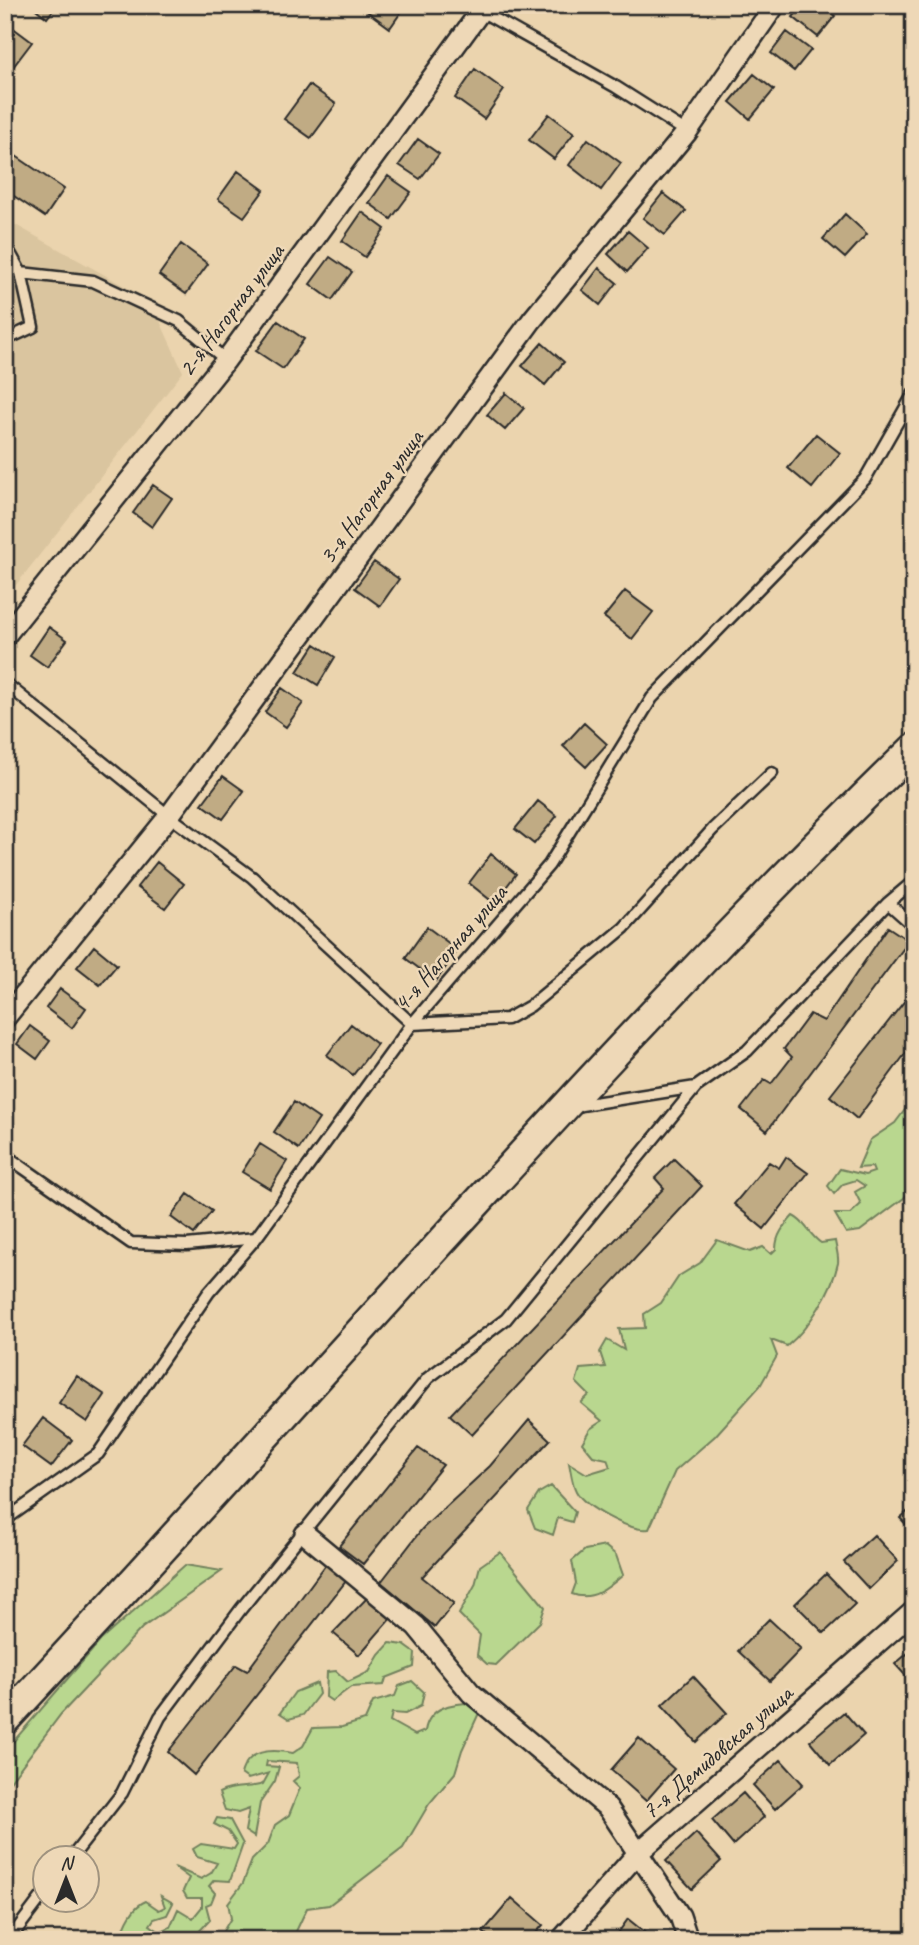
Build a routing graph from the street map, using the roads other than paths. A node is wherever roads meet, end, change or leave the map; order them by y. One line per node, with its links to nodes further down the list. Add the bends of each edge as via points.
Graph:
1 (775, 5): 3 (street, 3-я Нагорная улица)
2 (480, 7): 3 (lane); 7 (street, 2-я Нагорная улица)
3 (687, 132): 13 (street, 3-я Нагорная улица, via 532,320)
4 (5, 244): 5 (lane)
5 (21, 272): 6 (lane, via 33,327); 7 (lane, via 93,281 179,321)
6 (5, 340)
7 (226, 360): 9 (street, 2-я Нагорная улица)
8 (914, 393): 18 (lane, 4-я Нагорная улица, via 865,479 652,698 549,865)
9 (5, 636)
10 (5, 683): 13 (lane)
11 (914, 748): 20 (main road)
12 (772, 773): 18 (lane, via 713,829 624,928 530,1006 508,1018)
13 (169, 816): 17 (street, 3-я Нагорная улица); 18 (lane, via 252,877)
14 (914, 881): 15 (lane)
15 (888, 903): 16 (lane); 19 (lane, via 747,1051)
16 (914, 926)
17 (5, 1018)
18 (412, 1024): 22 (lane, 4-я Нагорная улица)
19 (696, 1087): 20 (lane); 24 (lane, via 506,1319 428,1378)
20 (561, 1108): 26 (main road, via 163,1552)
21 (5, 1155): 22 (lane, via 131,1243 187,1245)
22 (256, 1238): 23 (lane, 4-я Нагорная улица, via 209,1292 98,1454)
23 (5, 1520)
24 (305, 1534): 27 (lane, via 160,1717 122,1793); 28 (street, via 416,1626 471,1693 608,1808)
25 (914, 1611): 28 (street, 7-я Демидовская улица)
26 (5, 1720)
27 (83, 1843)
28 (638, 1853): 31 (street, 7-я Демидовская улица); 32 (street, via 680,1916)
29 (32, 1910): 30 (lane)
30 (9, 1940)
31 (561, 1940)
32 (688, 1940)

